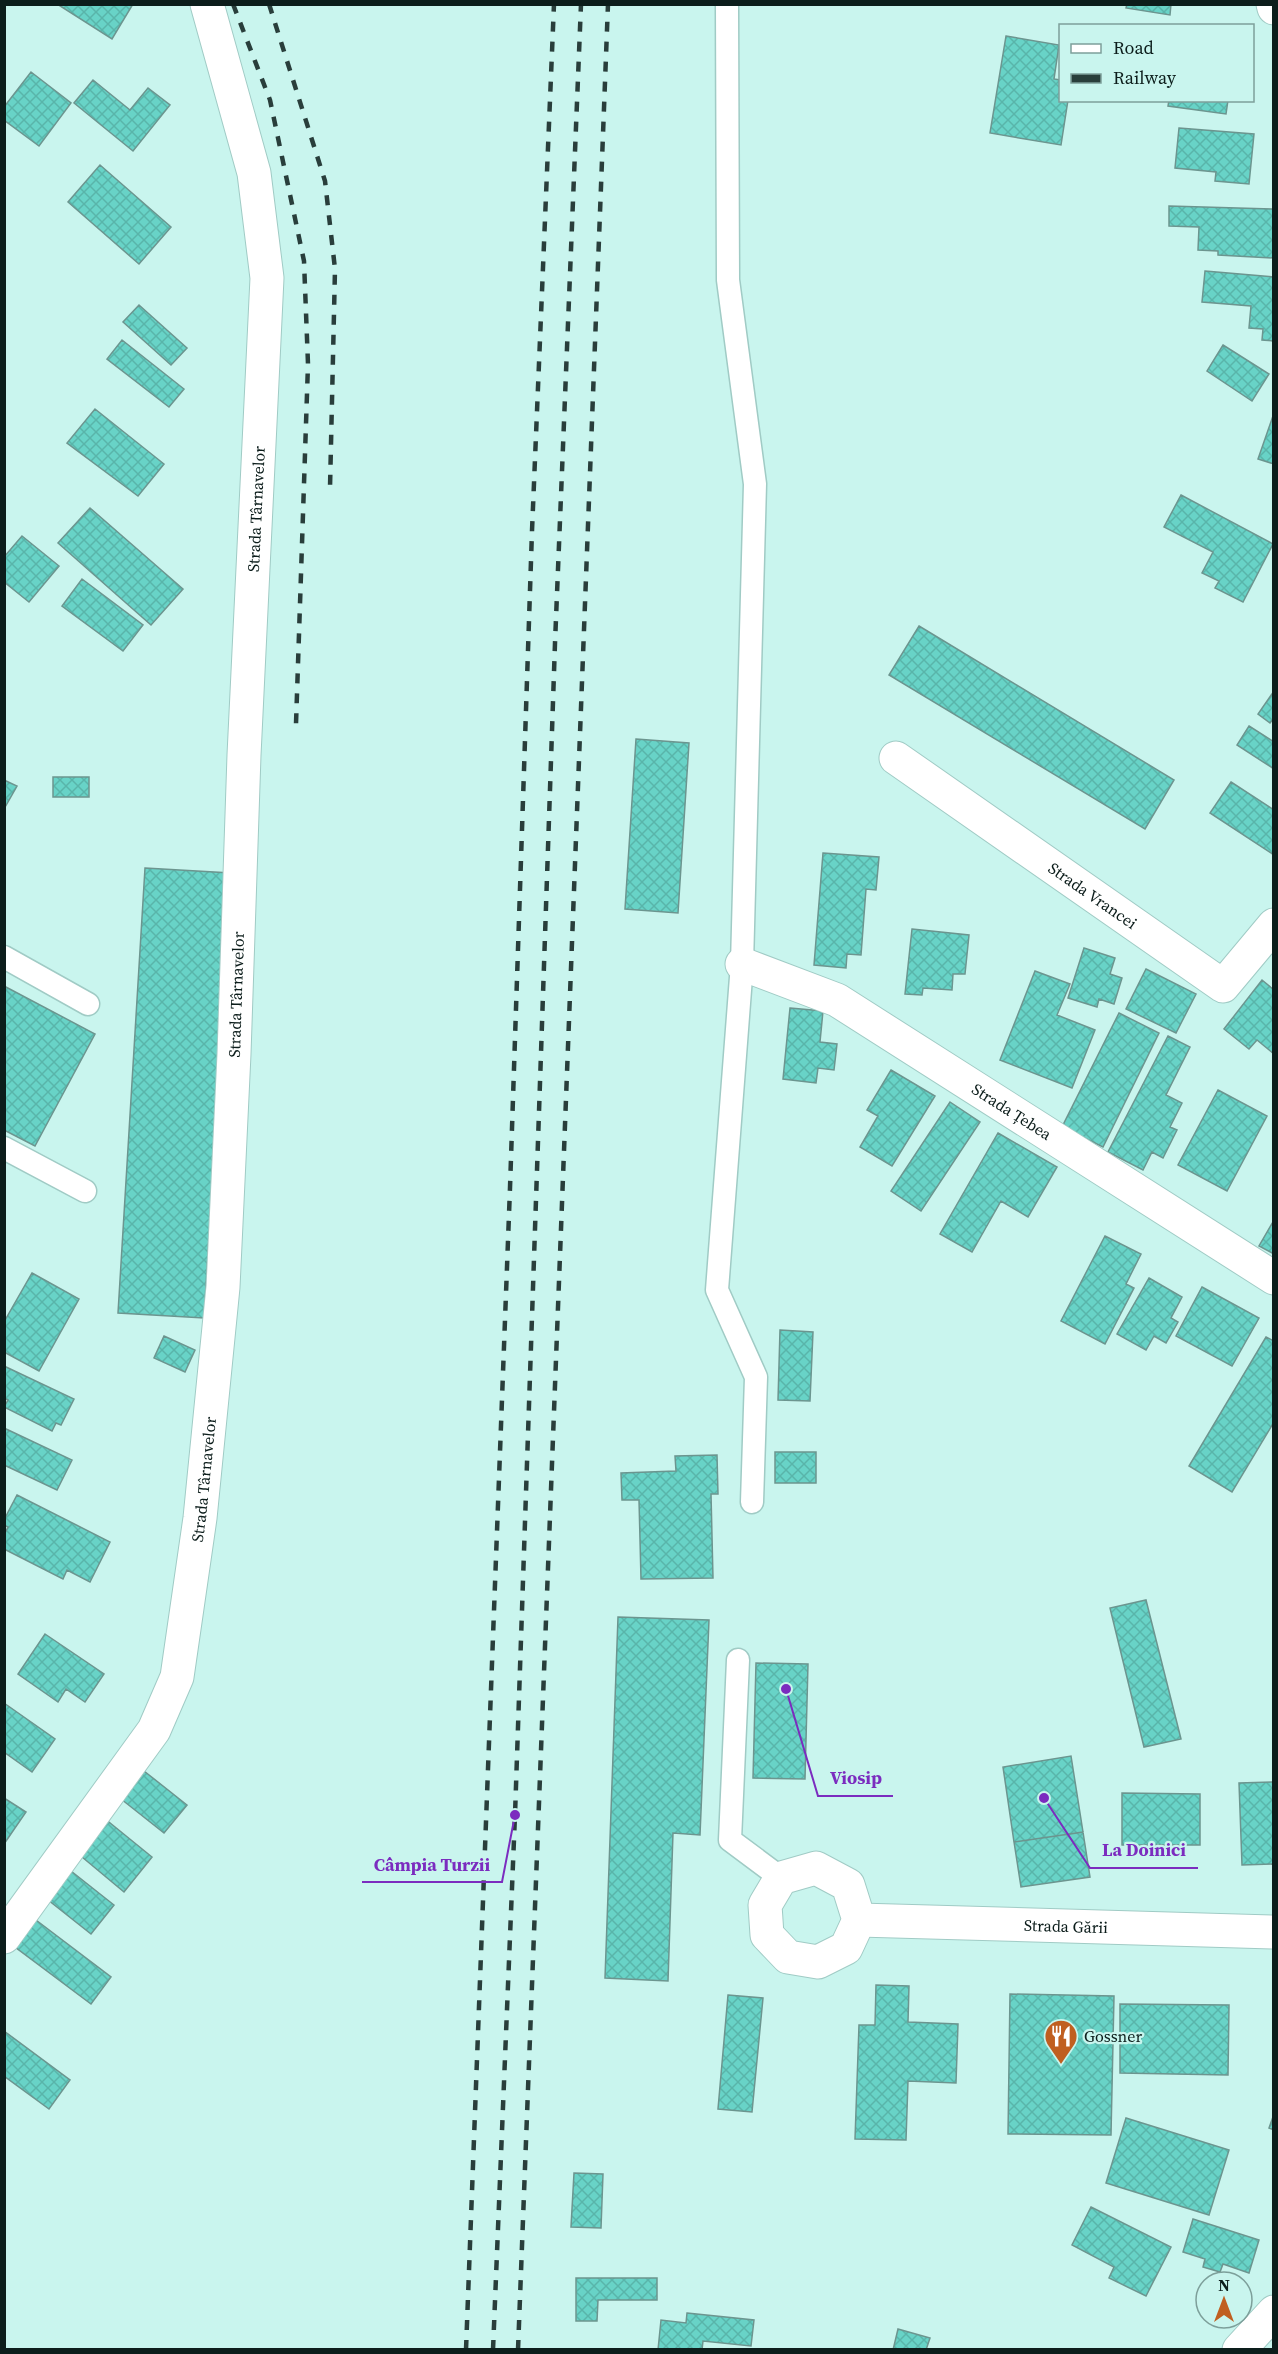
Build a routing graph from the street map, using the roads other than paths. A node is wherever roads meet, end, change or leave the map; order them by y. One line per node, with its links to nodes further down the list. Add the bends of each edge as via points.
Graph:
1 (207, 4): 16 (street, Strada Târnavelor, via 254,173 267,278 223,1287 200,1518 177,1677 154,1730)
2 (727, 6): 6 (lane, via 728,280 755,484)
3 (896, 758): 4 (street, Strada Vrancei, via 1223,986)
4 (1274, 924)
5 (4, 957): 7 (lane)
6 (742, 964): 10 (street, Strada Țebea, via 837,1000); 11 (lane, via 717,1290 756,1377)
7 (88, 1004)
8 (4, 1148): 9 (lane)
9 (85, 1191)
10 (1274, 1278)
11 (752, 1502)
12 (738, 1660): 13 (lane, via 730,1840)
13 (781, 1878): 14 (street, via 816,1868 848,1885); 14 (street, via 765,1905 767,1935 788,1957 818,1962 846,1948)
14 (859, 1920): 15 (street, Strada Gării)
15 (1274, 1932)
16 (4, 1937)
17 (1274, 2312): 18 (street)
18 (1239, 2349)

